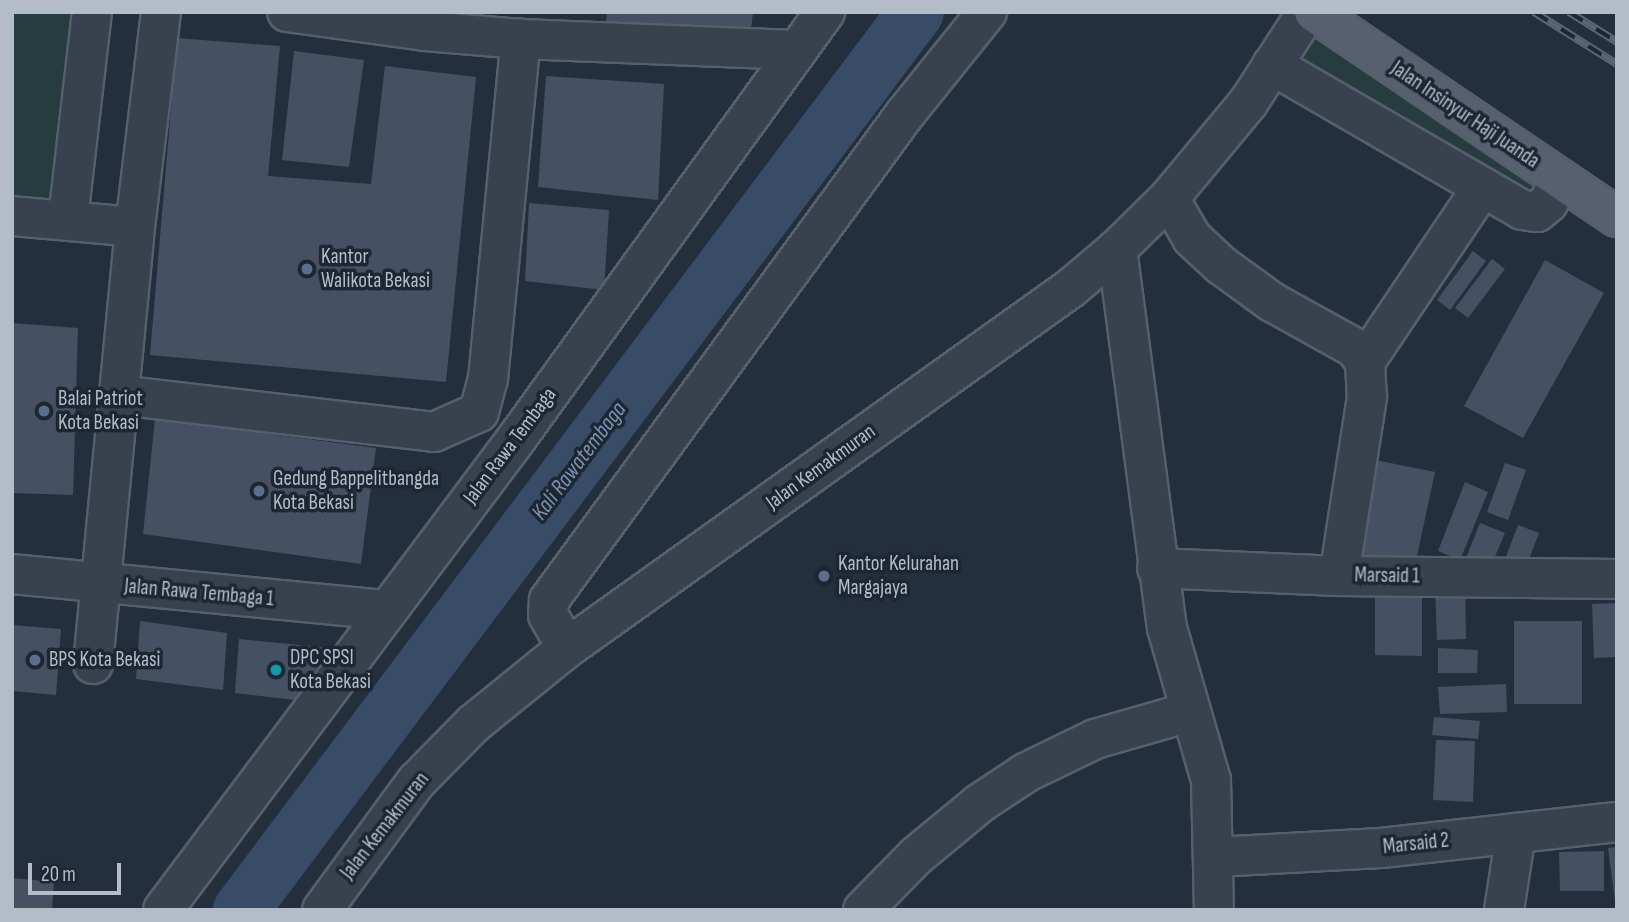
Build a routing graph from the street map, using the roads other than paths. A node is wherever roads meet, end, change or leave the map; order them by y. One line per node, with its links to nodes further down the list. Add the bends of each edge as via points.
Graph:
1 (92, 12): 18 (street)
2 (161, 12): 19 (street)
3 (287, 12): 8 (street)
4 (825, 12): 11 (street, Jalan Rawa Tembaga)
5 (987, 12): 29 (street, via 905,114 549,600 548,615)
6 (1307, 12): 12 (street, Jalan Kemakmuran)
7 (1314, 12): 13 (main road, Jalan Insinyur Haji Juanda)
8 (427, 22): 10 (street)
9 (566, 27): 10 (street); 11 (street)
10 (521, 39): 22 (street, via 488,379 479,412 435,432)
11 (798, 50): 28 (street, Jalan Rawa Tembaga)
12 (1272, 65): 14 (street); 15 (street, Jalan Kemakmuran, via 1248,103)
13 (1561, 179): 14 (street, via 1548,203 1537,212 1522,210); 17 (main road, Jalan Insinyur Haji Juanda)
14 (1482, 187): 21 (street)
15 (1169, 198): 20 (street, Jalan Kemakmuran); 21 (street, via 1192,238 1221,265 1272,302 1355,348)
16 (12, 216): 18 (street)
17 (1617, 217)
18 (68, 219): 19 (street)
19 (135, 227): 22 (street)
20 (1117, 249): 23 (street); 29 (street, Jalan Kemakmuran, via 1071,288)
21 (1365, 362): 25 (street, via 1367,397)
22 (119, 395): 27 (street)
23 (1157, 568): 25 (street, Marsaid 1); 31 (street)
24 (12, 574): 27 (street, Jalan Rawa Tembaga 1)
25 (1339, 576): 26 (street, Marsaid 1)
26 (1617, 579)
27 (100, 583): 28 (street, Jalan Rawa Tembaga 1); 30 (street)
28 (386, 610): 35 (street, Jalan Rawa Tembaga)
29 (567, 648): 36 (street, Jalan Kemakmuran, via 473,724 416,782)
30 (93, 664)
31 (1189, 712): 34 (street, via 1210,780); 37 (street, via 1095,739 1027,772 980,803 916,856)
32 (1617, 822): 33 (street, Marsaid 2)
33 (1516, 833): 34 (street, Marsaid 2, via 1381,848); 39 (street)
34 (1215, 857): 38 (street)
35 (163, 910)
36 (322, 910)
37 (863, 910)
38 (1214, 910)
39 (1504, 910)

